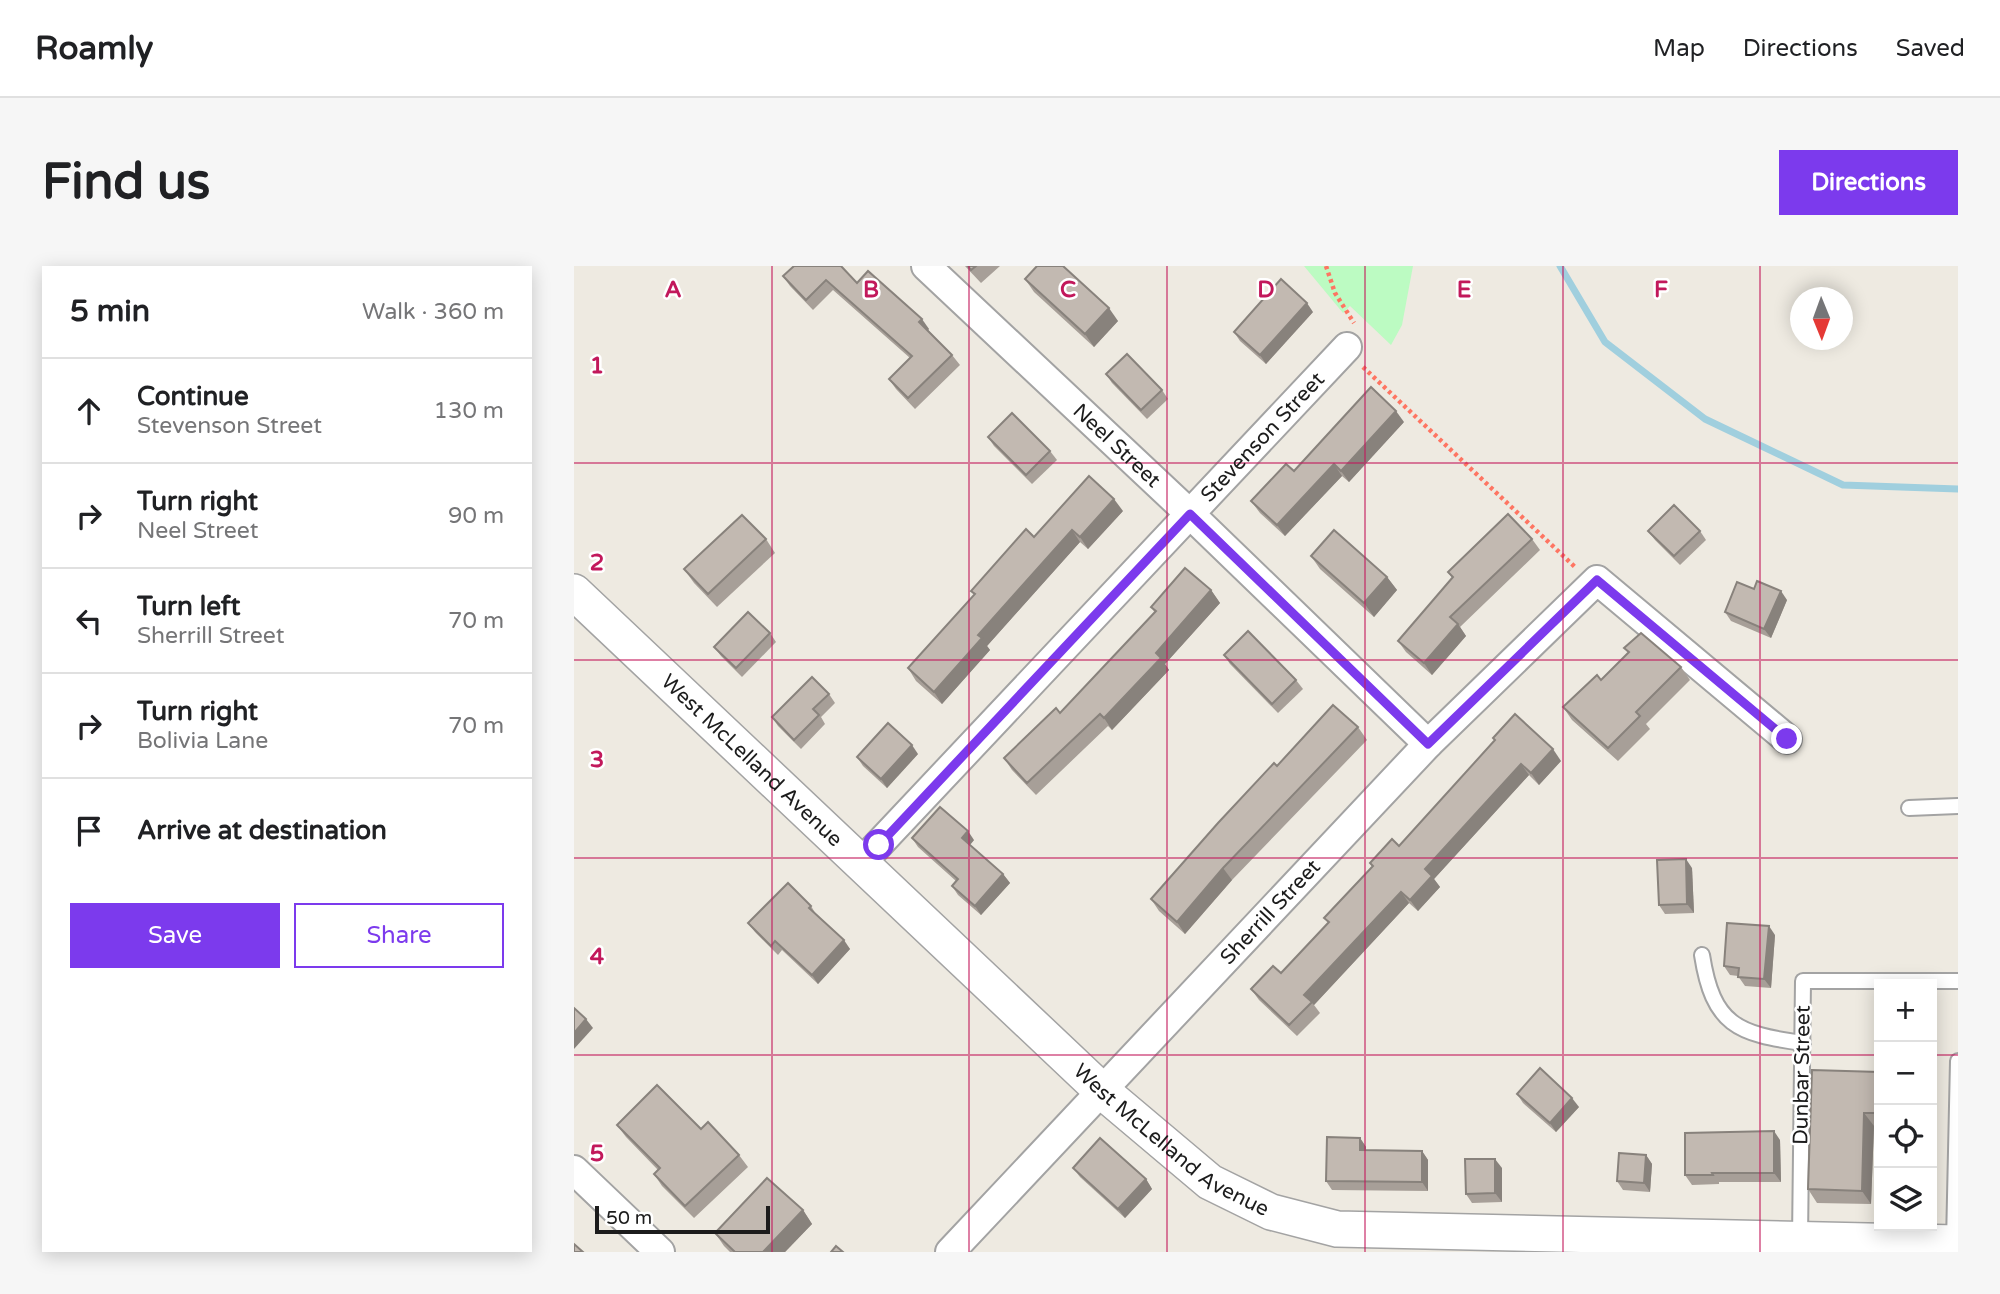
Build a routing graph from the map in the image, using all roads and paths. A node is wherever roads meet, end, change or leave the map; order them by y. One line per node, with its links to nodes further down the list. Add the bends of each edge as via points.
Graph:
1 (926, 266): 4 (street, Neel Street)
2 (1326, 266): 3 (path, via 1335,293 1354,322)
3 (1345, 348): 4 (street, Stevenson Street); 5 (path, via 1566,562)
4 (1190, 514): 8 (street, Neel Street); 11 (street, Stevenson Street)
5 (1597, 580): 7 (street); 8 (street, Sherrill Street)
6 (574, 592): 11 (street, West McLelland Avenue)
7 (1787, 739)
8 (1428, 744): 16 (street, Sherrill Street)
9 (1958, 806): 10 (lane)
10 (1909, 808)
11 (862, 862): 16 (street, West McLelland Avenue)
12 (1702, 955): 14 (lane, via 1710,995 1729,1023 1763,1038)
13 (1958, 981): 14 (lane, Dunbar Street, via 1803,981)
14 (1802, 1043): 18 (lane, Dunbar Street)
15 (1958, 1061): 19 (lane)
16 (1102, 1091): 18 (street, West McLelland Avenue, via 1210,1182 1271,1212 1337,1229); 21 (street, Sherrill Street)
17 (574, 1170): 20 (street)
18 (1800, 1240): 19 (street, West McLelland Avenue)
19 (1956, 1243)
20 (660, 1252)
21 (950, 1252)

